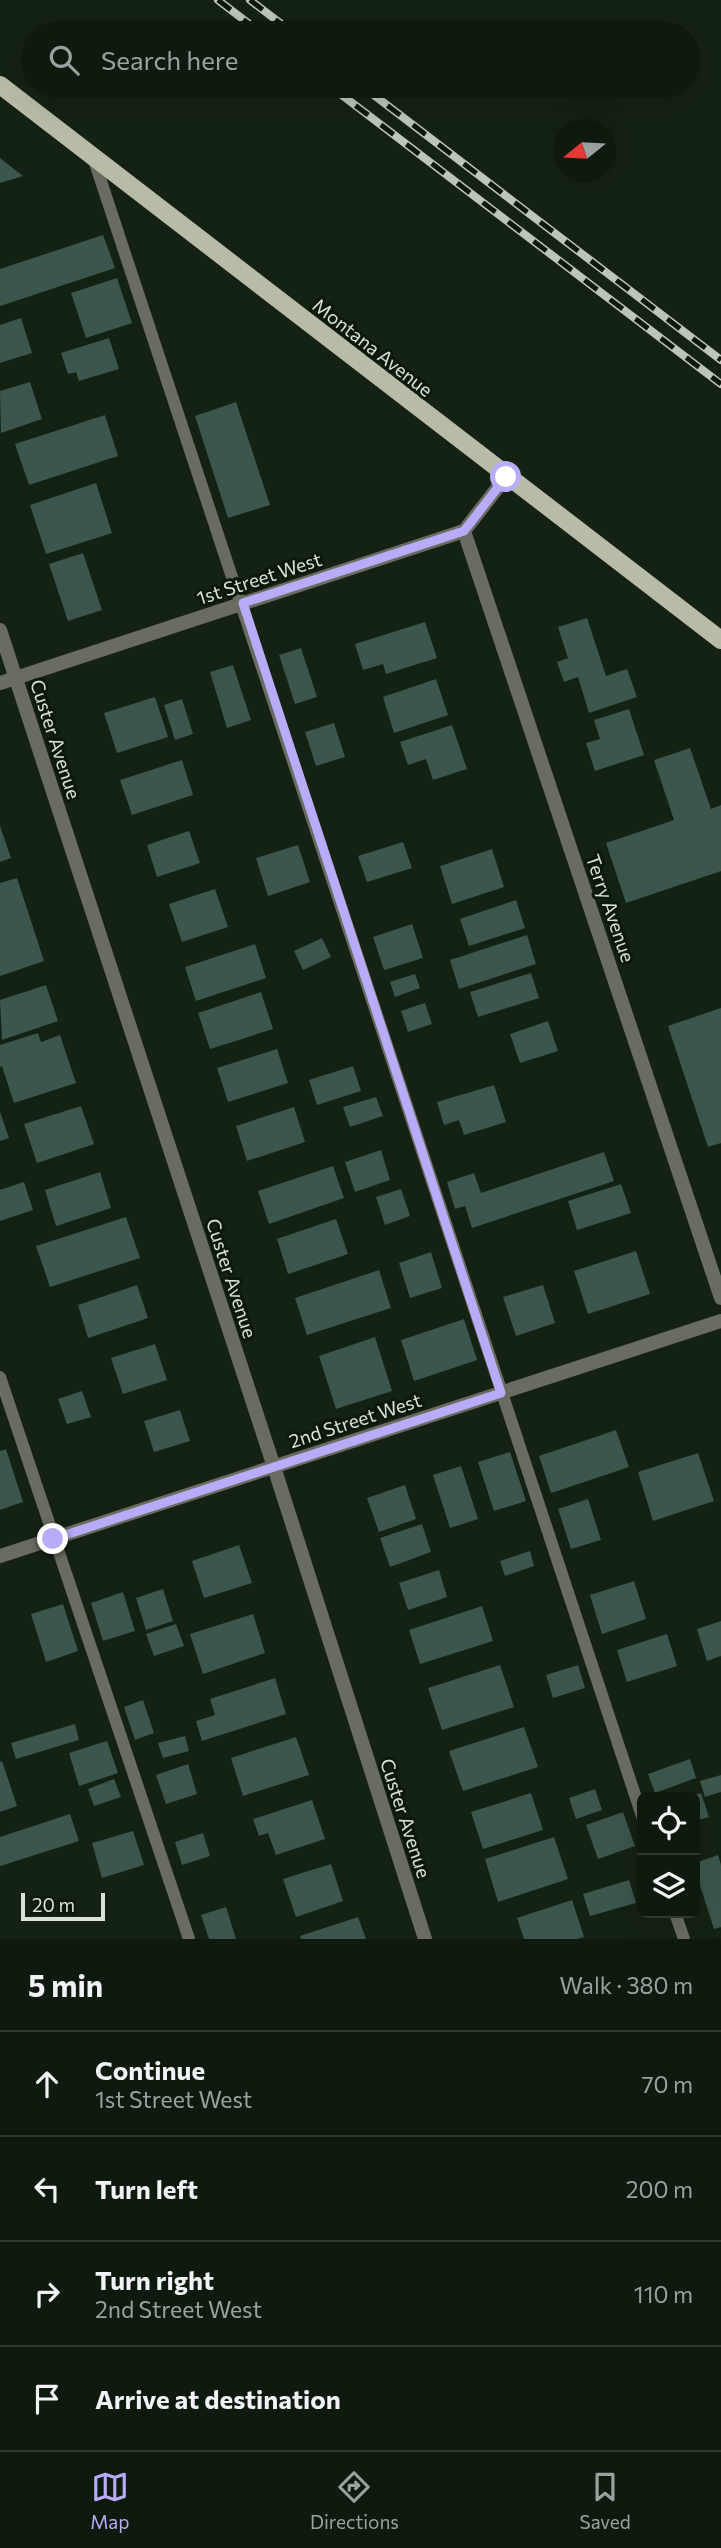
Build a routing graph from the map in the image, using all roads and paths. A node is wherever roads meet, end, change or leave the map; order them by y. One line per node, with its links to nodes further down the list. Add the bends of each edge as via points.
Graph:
1 (0, 85): 2 (main road, Montana Avenue)
2 (93, 157): 3 (main road, Montana Avenue); 5 (lane)
3 (506, 477): 4 (street); 7 (main road, Montana Avenue)
4 (464, 531): 5 (street, 1st Street West); 10 (street, Terry Avenue)
5 (243, 603): 8 (street, 1st Street West); 13 (lane)
6 (0, 630): 8 (street, Custer Avenue)
7 (721, 640)
8 (16, 678): 9 (street, 1st Street West); 14 (street, Custer Avenue)
9 (0, 683)
10 (721, 1298)
11 (721, 1321): 13 (street, 2nd Street West)
12 (0, 1377): 15 (lane)
13 (501, 1393): 14 (street, 2nd Street West); 17 (lane)
14 (274, 1467): 15 (street, 2nd Street West); 20 (street, Custer Avenue)
15 (53, 1539): 16 (street, 2nd Street West); 19 (lane)
16 (0, 1556)
17 (637, 1801)
18 (677, 1918): 21 (lane)
19 (189, 1939)
20 (425, 1939)
21 (684, 1939)

